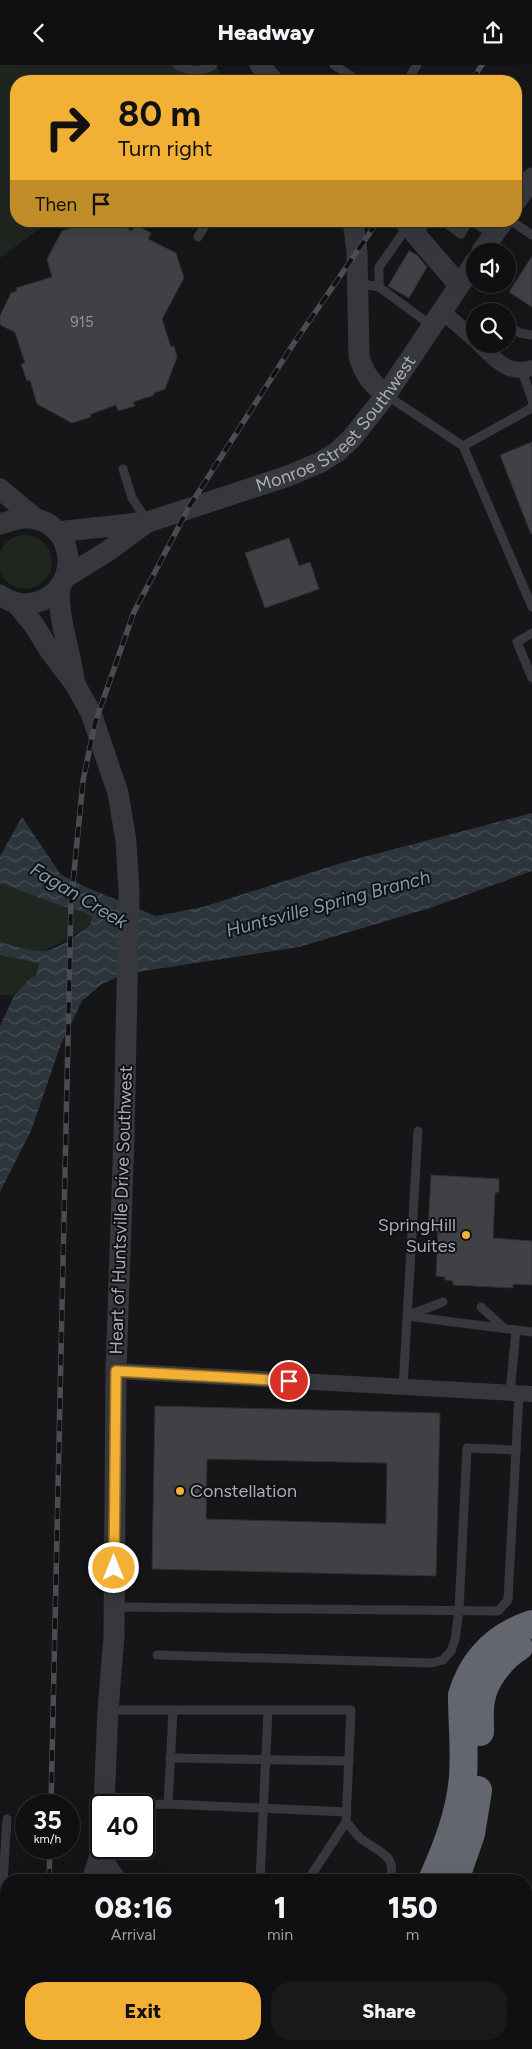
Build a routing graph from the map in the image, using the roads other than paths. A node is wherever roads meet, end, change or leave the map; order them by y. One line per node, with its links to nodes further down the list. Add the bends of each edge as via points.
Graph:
1 (177, 65): 2 (lane, via 187,71 207,69)
2 (212, 65)
3 (260, 65): 5 (street)
4 (334, 65): 6 (lane)
5 (268, 75)
6 (350, 75)
7 (532, 178): 8 (street)
8 (522, 192)
9 (204, 227): 19 (lane)
10 (353, 227): 21 (street)
11 (413, 227): 23 (lane, via 379,267)
12 (415, 227): 22 (street)
13 (451, 227): 14 (lane, via 460,234)
14 (466, 227)
15 (480, 227): 18 (lane)
16 (520, 227): 17 (lane)
17 (532, 235)
18 (493, 236)
19 (198, 237)
20 (466, 275): 22 (street, Monroe Street Southwest)
21 (357, 283): 23 (lane); 30 (street, via 358,356 369,380)
22 (459, 285): 24 (street, Monroe Street Southwest)
23 (379, 287): 24 (lane)
24 (437, 318): 26 (street); 30 (street, Monroe Street Southwest)
25 (516, 331): 27 (lane)
26 (466, 335)
27 (532, 335)
28 (491, 353): 29 (street, via 512,370)
29 (527, 370): 31 (lane)
30 (386, 395): 33 (lane); 37 (street, Monroe Street Southwest, via 352,438 319,463)
31 (532, 400)
32 (532, 406): 33 (lane)
33 (463, 446): 42 (lane)
34 (123, 469): 37 (lane, via 132,498)
35 (0, 489): 36 (street)
36 (37, 520): 38 (street, via 18,519); 39 (street)
37 (148, 522): 39 (street, Monroe Street Southwest); 40 (street, Monroe Street Southwest)
38 (0, 524)
39 (57, 532): 40 (street, via 68,553 68,566)
40 (62, 583): 41 (street, Monroe Street Southwest, via 50,597 40,602 28,605); 45 (street, Heart of Huntsville Drive Southwest, via 61,626)
41 (8, 599): 45 (street, Heart of Huntsville Drive Southwest, via 34,625)
42 (532, 607)
43 (532, 633): 44 (lane, via 517,642)
44 (532, 678)
45 (75, 684): 53 (street, Heart of Huntsville Drive Southwest, via 93,718 118,793 126,841 129,892)
46 (418, 1131): 49 (lane)
47 (443, 1303): 49 (lane)
48 (480, 1307): 50 (lane)
49 (407, 1316): 50 (lane); 54 (lane)
50 (504, 1328): 51 (lane)
51 (516, 1329): 52 (lane); 55 (lane)
52 (532, 1331)
53 (116, 1371): 54 (street); 57 (street, Heart of Huntsville Drive Southwest)
54 (403, 1387): 55 (street)
55 (520, 1393): 56 (lane)
56 (516, 1450): 58 (lane, via 508,1600 498,1611); 58 (lane, via 467,1448)
57 (114, 1607): 58 (lane); 62 (street, Heart of Huntsville Drive Southwest)
58 (459, 1610): 61 (lane, via 451,1651 443,1660 432,1663)
59 (532, 1624): 83 (highway, via 495,1643 478,1661 466,1683 462,1695 463,1776 451,1833)
60 (532, 1641): 84 (highway, via 502,1659 481,1699 475,1815)
61 (157, 1655)
62 (108, 1710): 63 (lane); 68 (street, Heart of Huntsville Drive Southwest)
63 (172, 1710): 64 (lane); 65 (lane)
64 (268, 1710): 66 (lane); 67 (lane, via 351,1710)
65 (170, 1758): 66 (lane); 69 (lane)
66 (265, 1759): 67 (lane); 71 (lane)
67 (349, 1761): 72 (lane)
68 (104, 1794)
69 (168, 1804): 70 (lane); 71 (lane)
70 (155, 1805)
71 (264, 1809): 72 (lane); 80 (lane)
72 (347, 1812): 74 (lane)
73 (7, 1819): 77 (lane)
74 (346, 1822): 81 (lane); 82 (lane, via 360,1837 387,1855)
75 (99, 1859): 78 (street)
76 (105, 1859): 79 (street)
77 (4, 1874)
78 (94, 1874)
79 (113, 1874)
80 (260, 1874)
81 (312, 1874)
82 (392, 1874)
83 (434, 1874)
84 (456, 1874)

